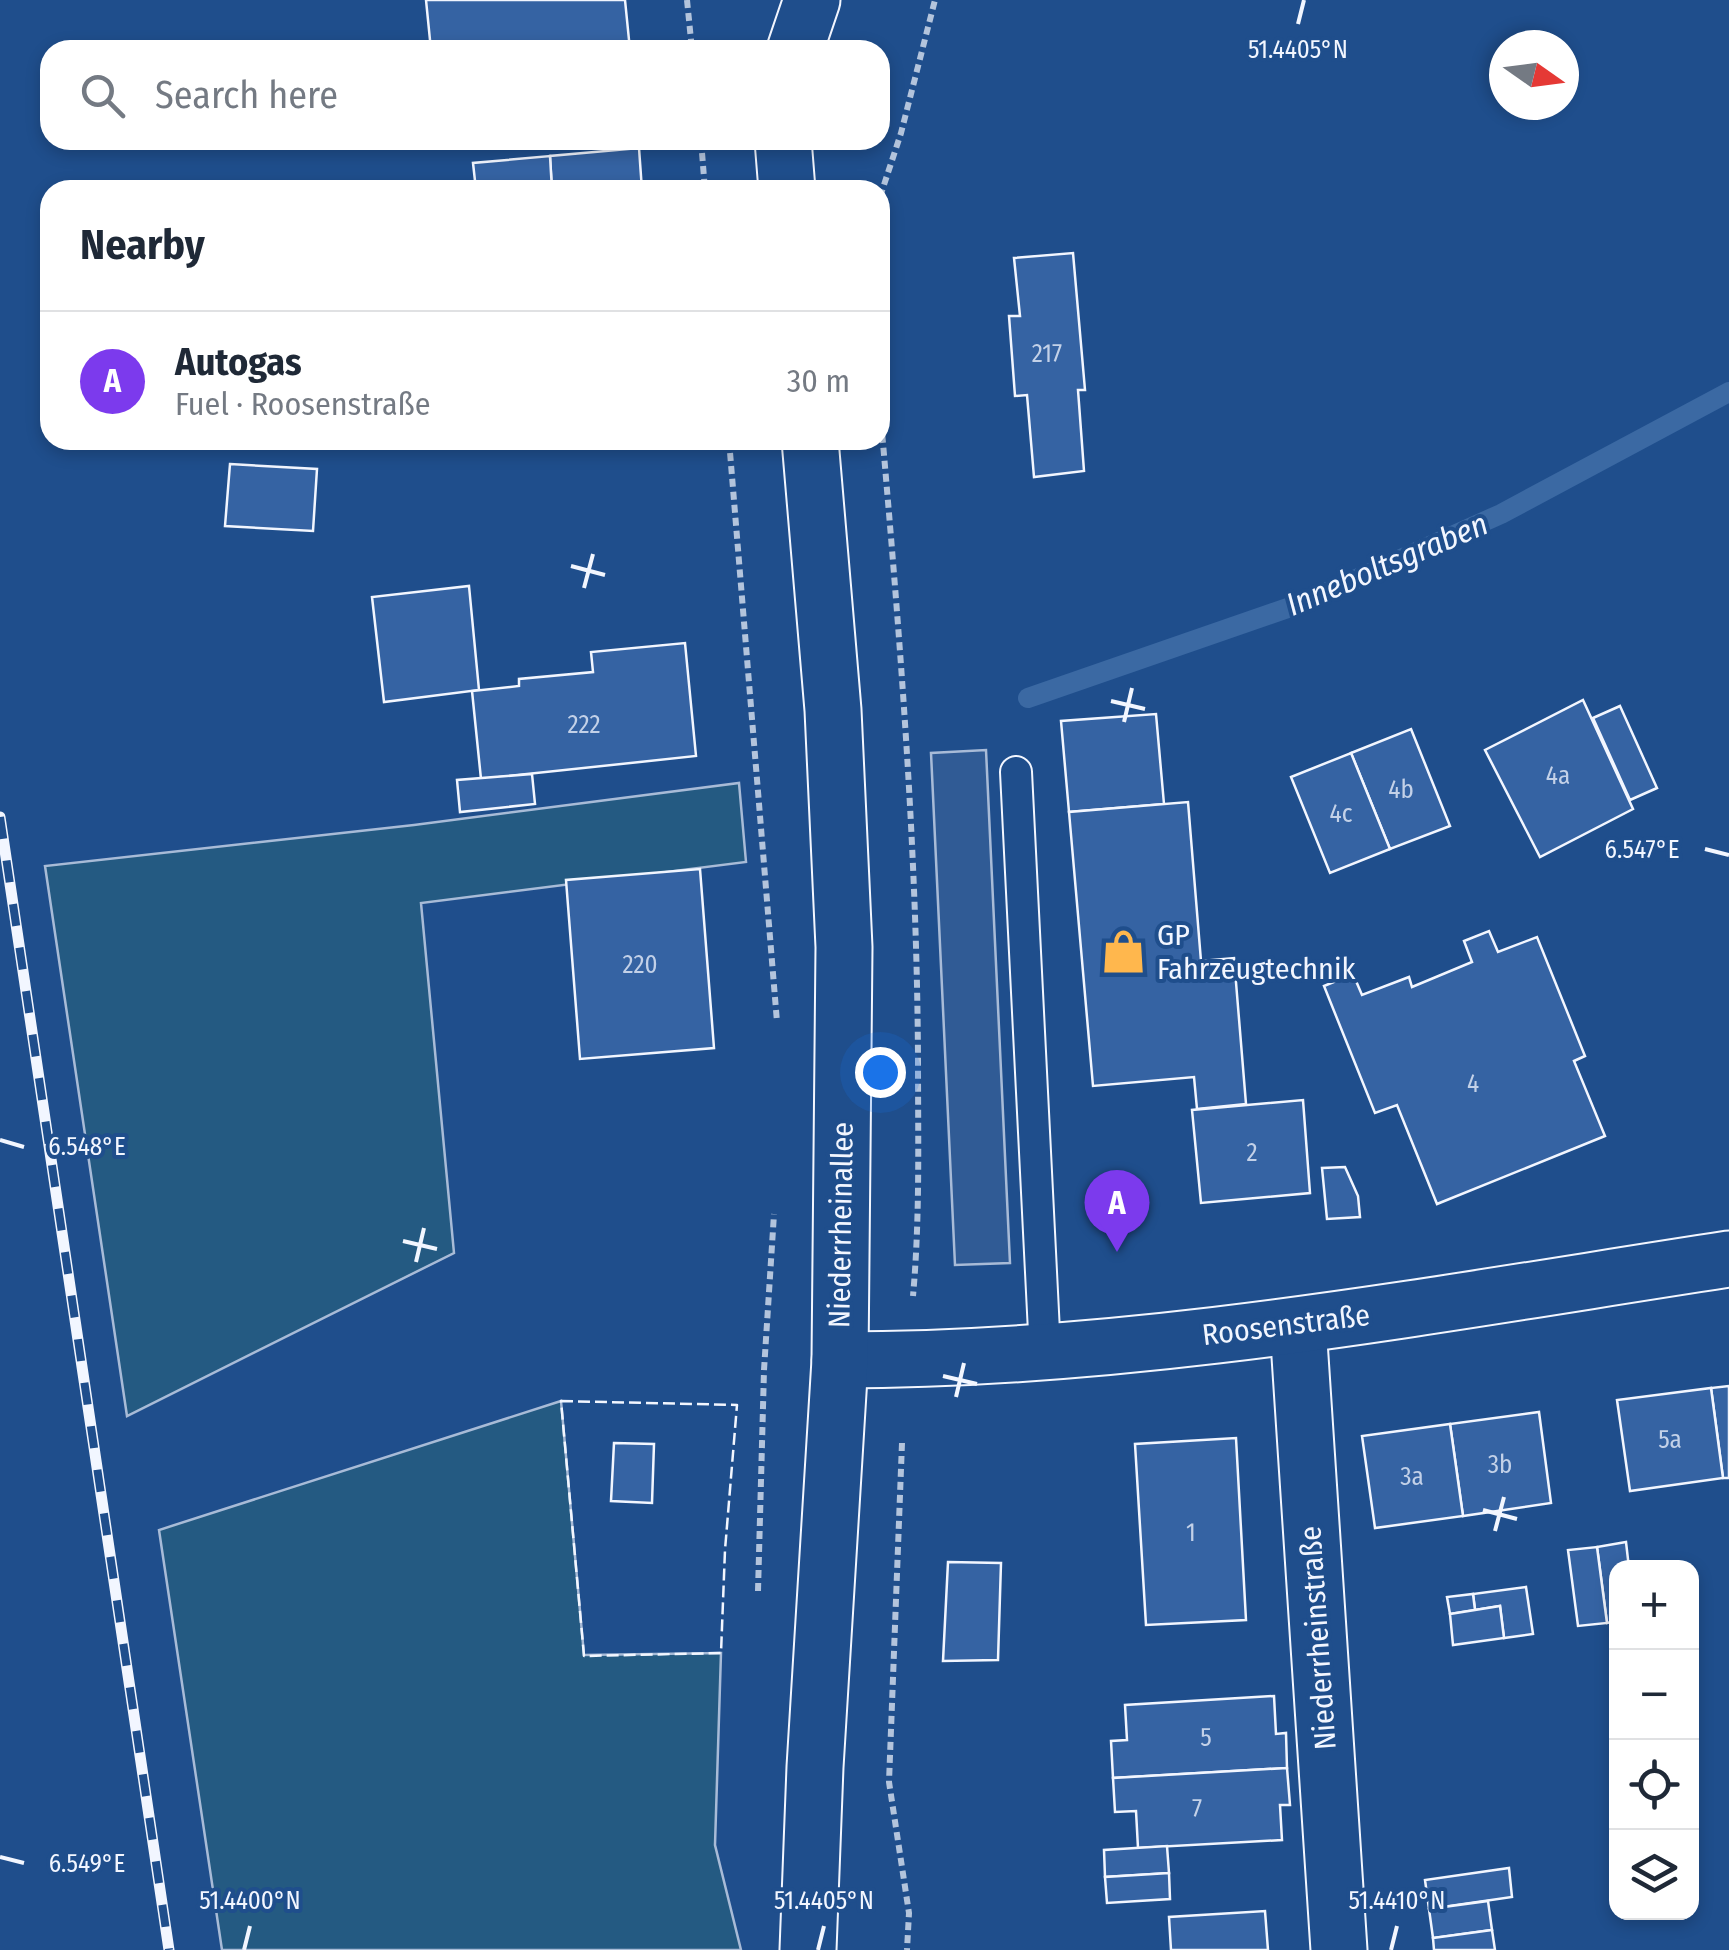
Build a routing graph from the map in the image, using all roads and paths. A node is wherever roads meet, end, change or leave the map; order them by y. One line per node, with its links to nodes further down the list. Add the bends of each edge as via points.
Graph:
1 (688, 0): 5 (path)
2 (770, 0): 6 (main road)
3 (812, 0): 7 (main road)
4 (936, 0): 12 (path)
5 (691, 40)
6 (773, 40)
7 (799, 40)
8 (701, 150): 10 (path)
9 (784, 150): 11 (main road)
10 (704, 180)
11 (787, 180)
12 (886, 180)
13 (730, 450): 16 (path)
14 (811, 450): 21 (main road, Niederrheinallee, via 834,710 844,947)
15 (1016, 772): 20 (lane)
16 (778, 1036)
17 (774, 1212): 22 (path)
18 (1729, 1259): 19 (main road, Roosenstraße)
19 (1298, 1326): 20 (main road, Roosenstraße); 26 (main road, Niederrheinstraße)
20 (1045, 1352): 21 (main road, Roosenstraße)
21 (840, 1360): 23 (main road, Niederrheinallee)
22 (758, 1605)
23 (815, 1767): 24 (path); 25 (main road, Niederrheinallee)
24 (890, 1782)
25 (808, 1950)
26 (1339, 1950)

